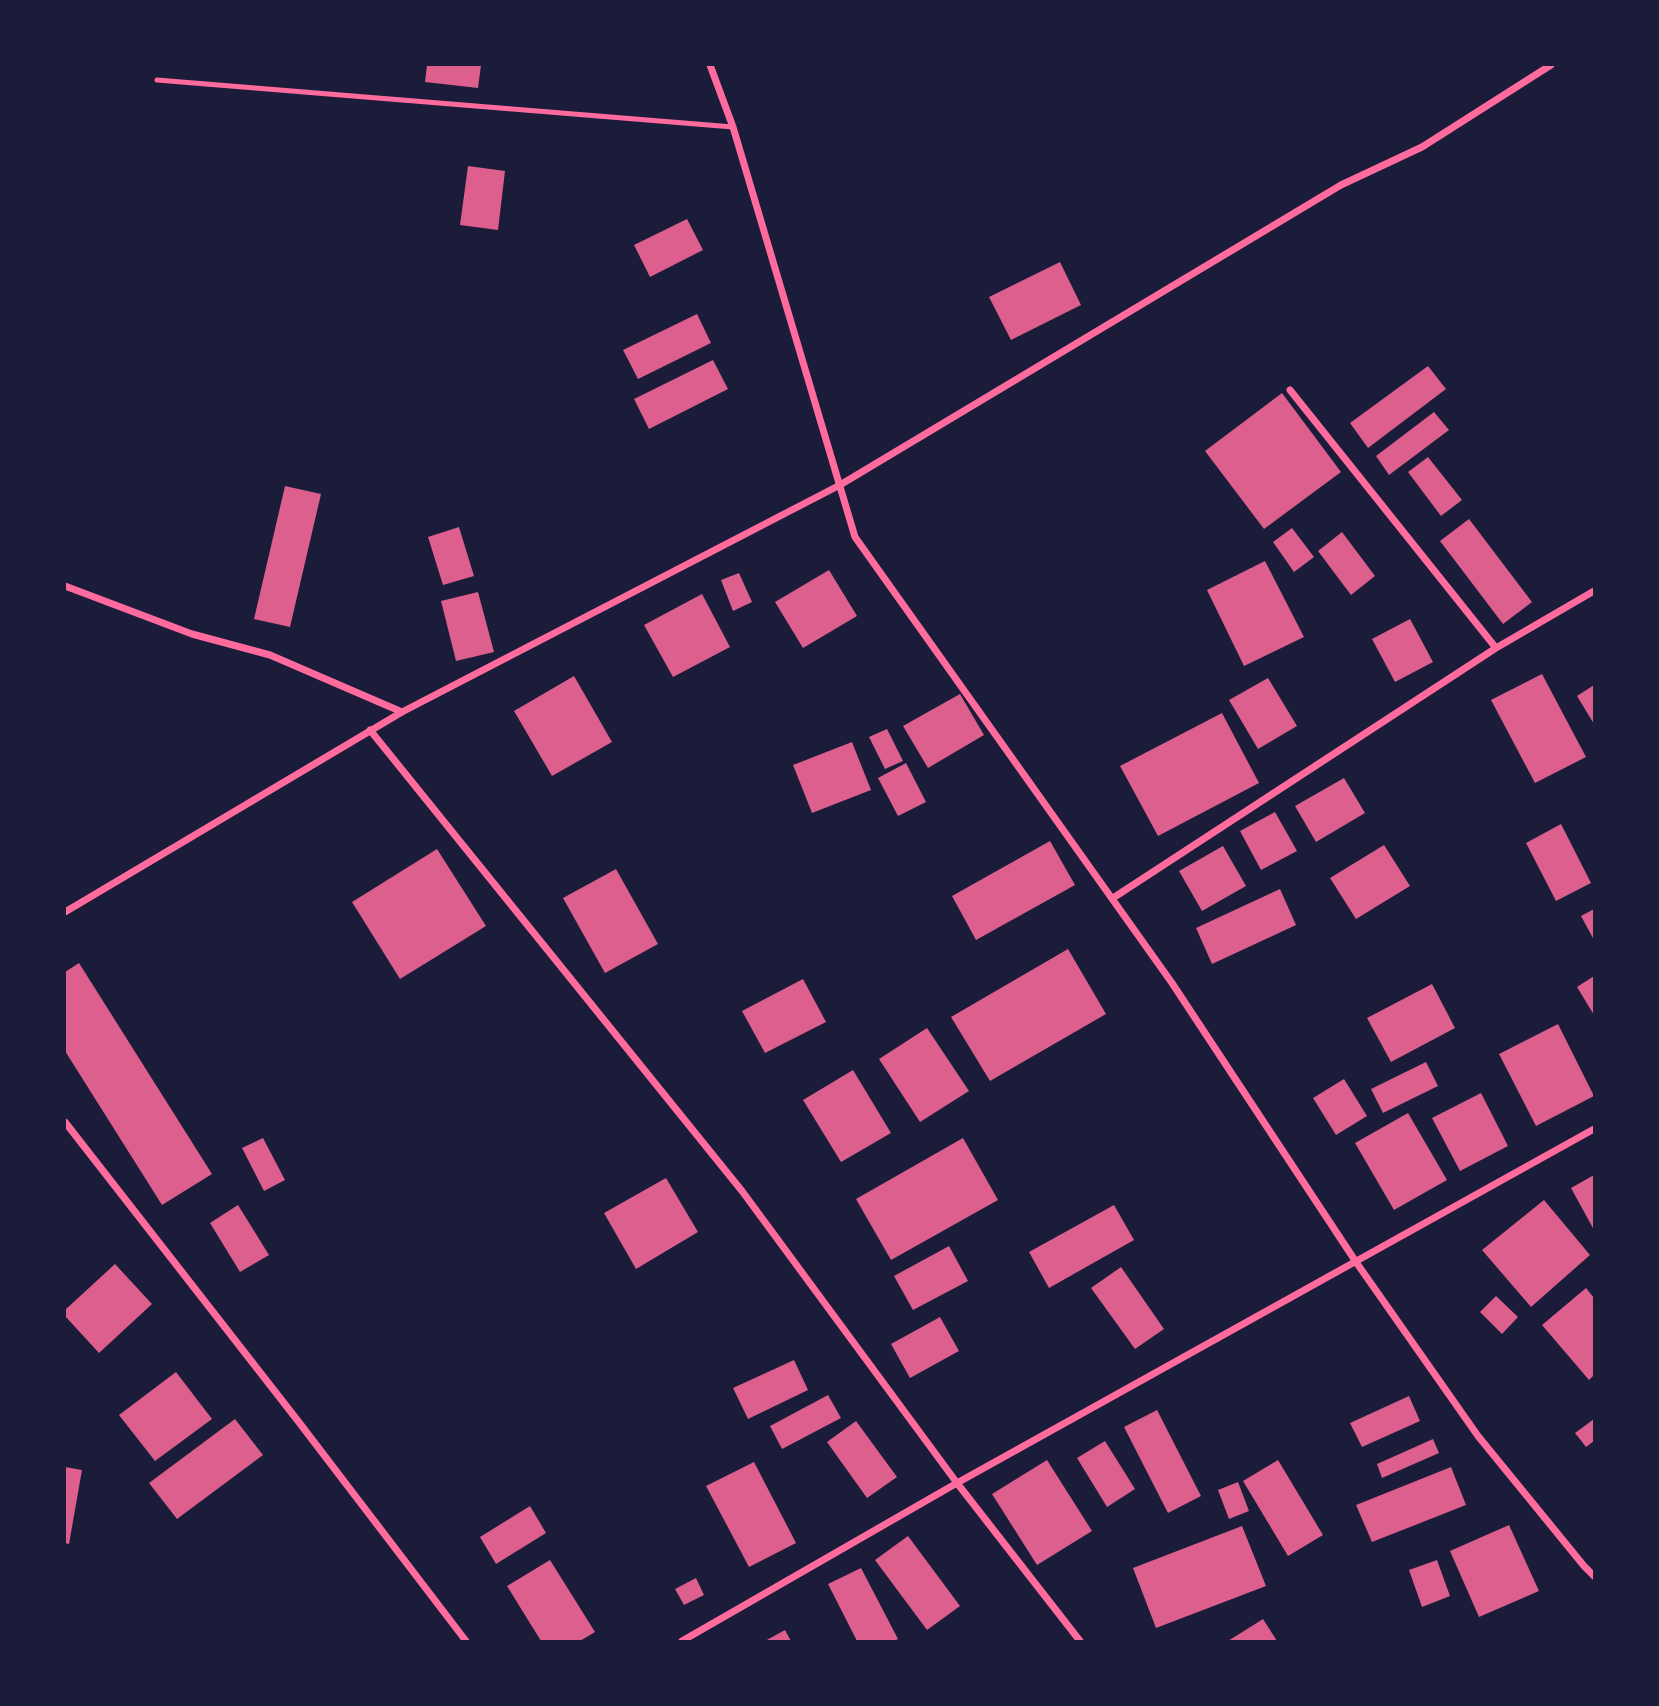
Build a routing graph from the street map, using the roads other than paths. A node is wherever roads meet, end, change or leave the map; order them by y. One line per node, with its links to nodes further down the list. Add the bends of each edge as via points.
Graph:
1 (710, 65): 4 (street)
2 (1551, 65): 6 (street, via 1422,147 1342,185)
3 (157, 80): 4 (lane)
4 (733, 127): 6 (street)
5 (1290, 390): 9 (street)
6 (840, 485): 10 (street); 12 (street, via 855,537)
7 (65, 586): 10 (street, via 192,634 270,655)
8 (1594, 591): 9 (street)
9 (1496, 648): 12 (street)
10 (402, 712): 11 (street)
11 (370, 730): 13 (street); 17 (street, via 742,1191)
12 (1113, 898): 16 (street)
13 (65, 912)
14 (65, 1122): 19 (street)
15 (1594, 1129): 16 (street)
16 (1356, 1262): 17 (street); 18 (street, via 1478,1436)
17 (957, 1483): 20 (street); 21 (street)
18 (1594, 1576)
19 (466, 1641)
20 (682, 1641)
21 (1080, 1641)

